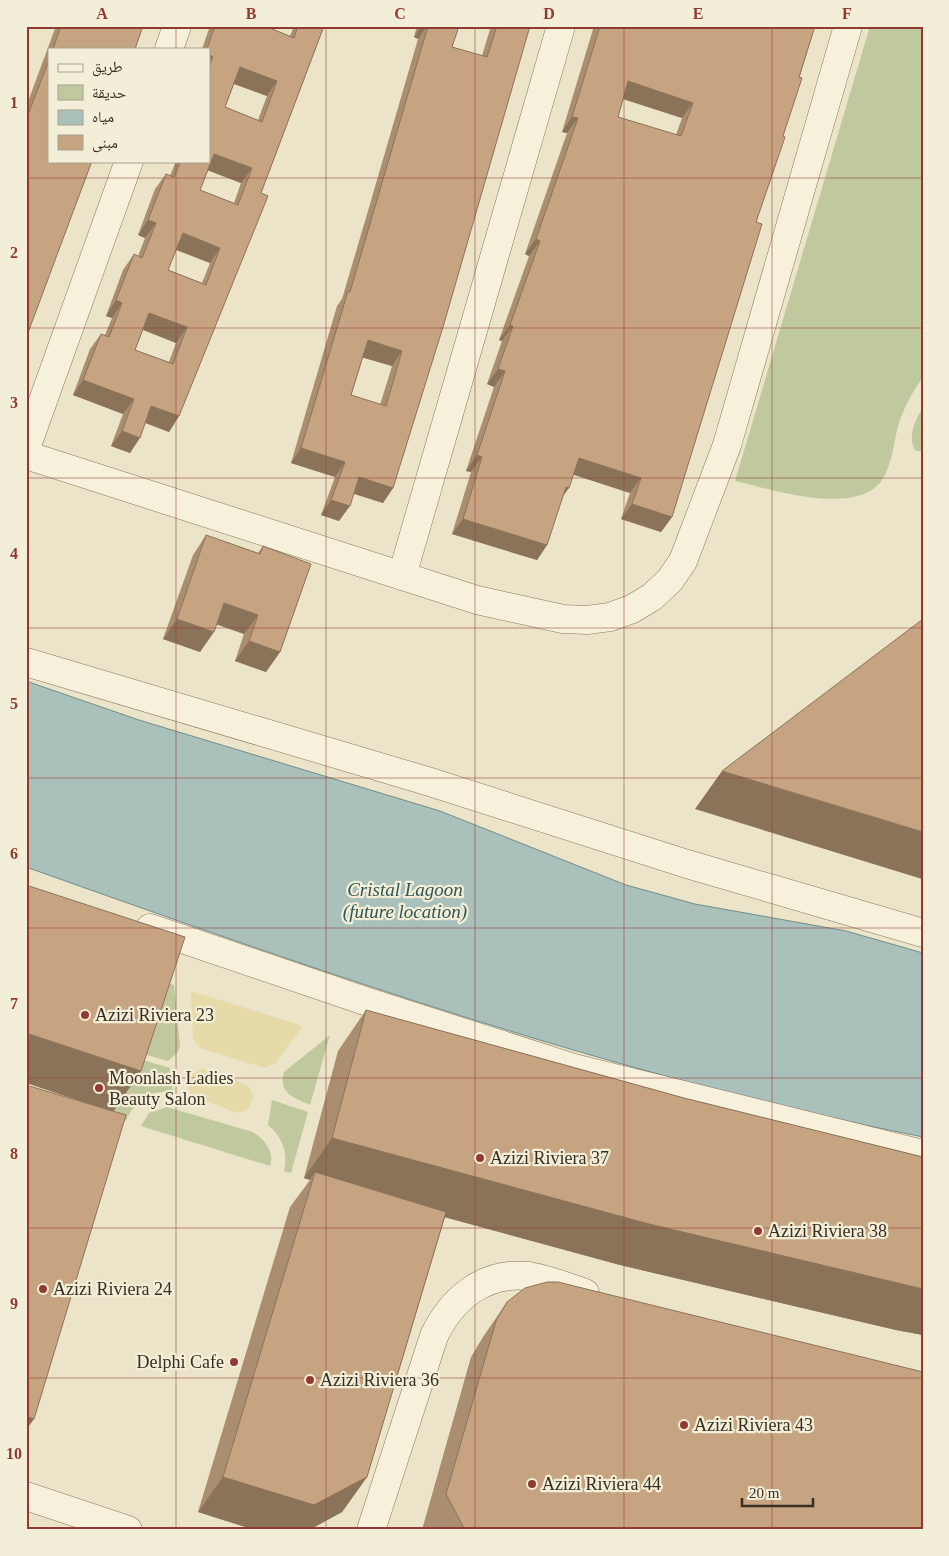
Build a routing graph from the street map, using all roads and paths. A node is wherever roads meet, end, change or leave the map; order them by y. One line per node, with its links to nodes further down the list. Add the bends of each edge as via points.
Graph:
1 (177, 26): 4 (street)
2 (561, 26): 8 (street)
3 (848, 26): 8 (street, via 727,446 683,561 670,580 632,609 610,617 571,619 477,600)
4 (169, 48)
5 (128, 162): 6 (street)
6 (26, 448)
7 (26, 455): 8 (street)
8 (402, 576)
9 (26, 662): 11 (street)
10 (129, 921): 12 (street, via 574,1068)
11 (923, 933)
12 (923, 1154)
13 (609, 1300): 16 (street, via 538,1278 513,1276 480,1284 452,1305 434,1336)
14 (26, 1496): 15 (street)
15 (128, 1530)
16 (371, 1530)

